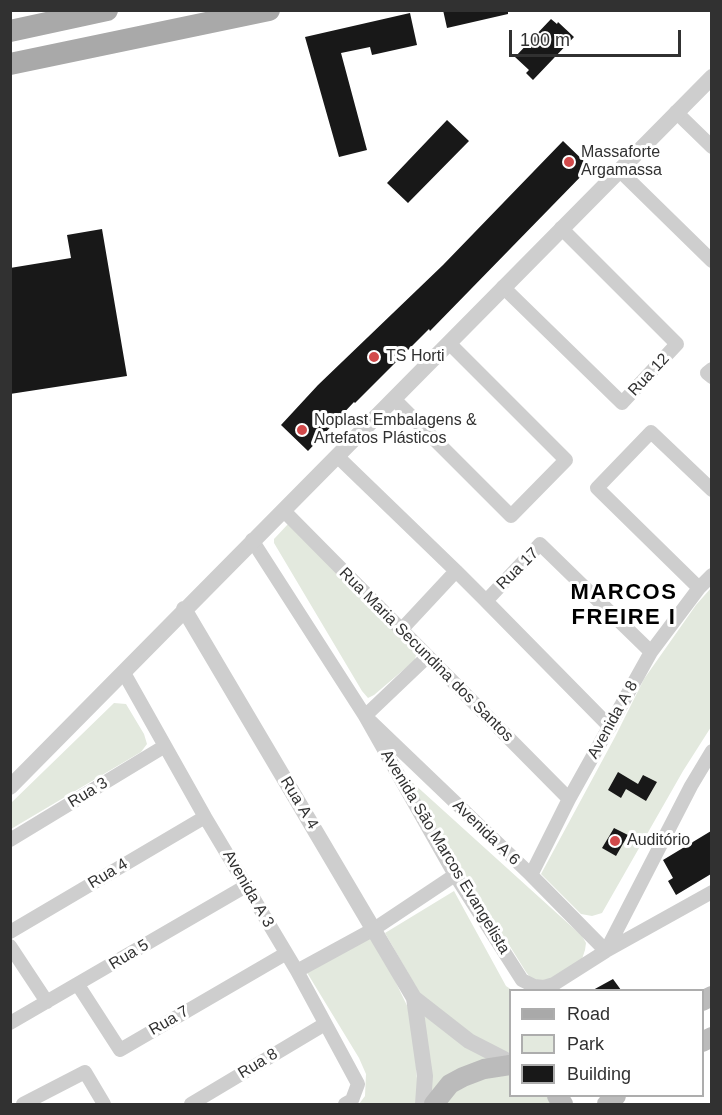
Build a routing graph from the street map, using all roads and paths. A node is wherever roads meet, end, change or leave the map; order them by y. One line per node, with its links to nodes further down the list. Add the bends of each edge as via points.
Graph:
1 (107, 10): 3 (main road)
2 (269, 10): 4 (main road)
3 (10, 31)
4 (10, 64)
5 (711, 76): 6 (street)
6 (676, 112): 7 (street); 8 (street)
7 (711, 147)
8 (619, 170): 9 (street); 10 (street)
9 (561, 228): 11 (street); 11 (street, Rua 12, via 676,345 622,403)
10 (711, 261)
11 (503, 287): 12 (street)
12 (449, 343): 15 (street); 15 (street, via 566,460 511,516)
13 (711, 369): 14 (street, via 707,373)
14 (711, 377)
15 (394, 399): 16 (street)
16 (337, 456): 18 (street); 20 (street)
17 (711, 490): 22 (street, via 651,432 597,488)
18 (284, 511): 19 (street); 25 (street, Rua Maria Secundina dos Santos)
19 (252, 540): 24 (street); 29 (street, Avenida São Marcos Evangelista)
20 (456, 571): 23 (street); 25 (street)
21 (711, 575): 22 (street, Avenida A 8)
22 (699, 588): 26 (street, Avenida A 8)
23 (486, 601): 26 (street, Rua 17, via 540,544); 30 (street, Rua 17)
24 (184, 609): 28 (street); 41 (street, Rua A 4)
25 (401, 630): 27 (street, Rua Maria Secundina dos Santos)
26 (651, 652): 30 (street, Avenida A 8)
27 (427, 657): 29 (street); 34 (street, Rua Maria Secundina dos Santos)
28 (124, 673): 31 (street, Avenida A 3); 33 (street)
29 (365, 716): 37 (street, Avenida São Marcos Evangelista); 38 (street, Avenida A 6)
30 (610, 727): 34 (street, Avenida A 8)
31 (165, 746): 35 (street, Avenida A 3); 36 (street, Rua 3)
32 (711, 751): 44 (street)
33 (10, 787)
34 (569, 799): 38 (street, Avenida A 8)
35 (205, 817): 39 (street, Avenida A 3); 42 (street, Rua 4)
36 (10, 840)
37 (455, 875): 41 (street); 44 (street, Avenida São Marcos Evangelista, via 522,981 544,987 554,984)
38 (531, 875): 44 (street, Avenida A 6)
39 (246, 886): 45 (street, Avenida A 3); 47 (street, Rua 5)
40 (711, 892): 44 (street, Avenida São Marcos Evangelista)
41 (374, 929): 46 (street); 48 (street, Rua A 4)
42 (10, 932)
43 (10, 946): 49 (street)
44 (606, 951)
45 (285, 954): 46 (street, Avenida A 3); 47 (street, Rua 7, via 120,1050)
46 (297, 971): 51 (street, Avenida A 3)
47 (78, 985): 49 (street, Rua 5)
48 (414, 998): 52 (street, Rua A 4, via 469,1041); 58 (street, Rua A 4, via 425,1076)
49 (47, 1002): 50 (street, Rua 5)
50 (10, 1023)
51 (326, 1024): 56 (street, Rua 8); 57 (street, Avenida A 3, via 358,1084 352,1100)
52 (509, 1062)
53 (509, 1063): 59 (main road, via 450,1084)
54 (24, 1104): 55 (street, via 85,1072)
55 (104, 1104)
56 (192, 1104)
57 (345, 1104)
58 (423, 1104)
59 (434, 1104)

